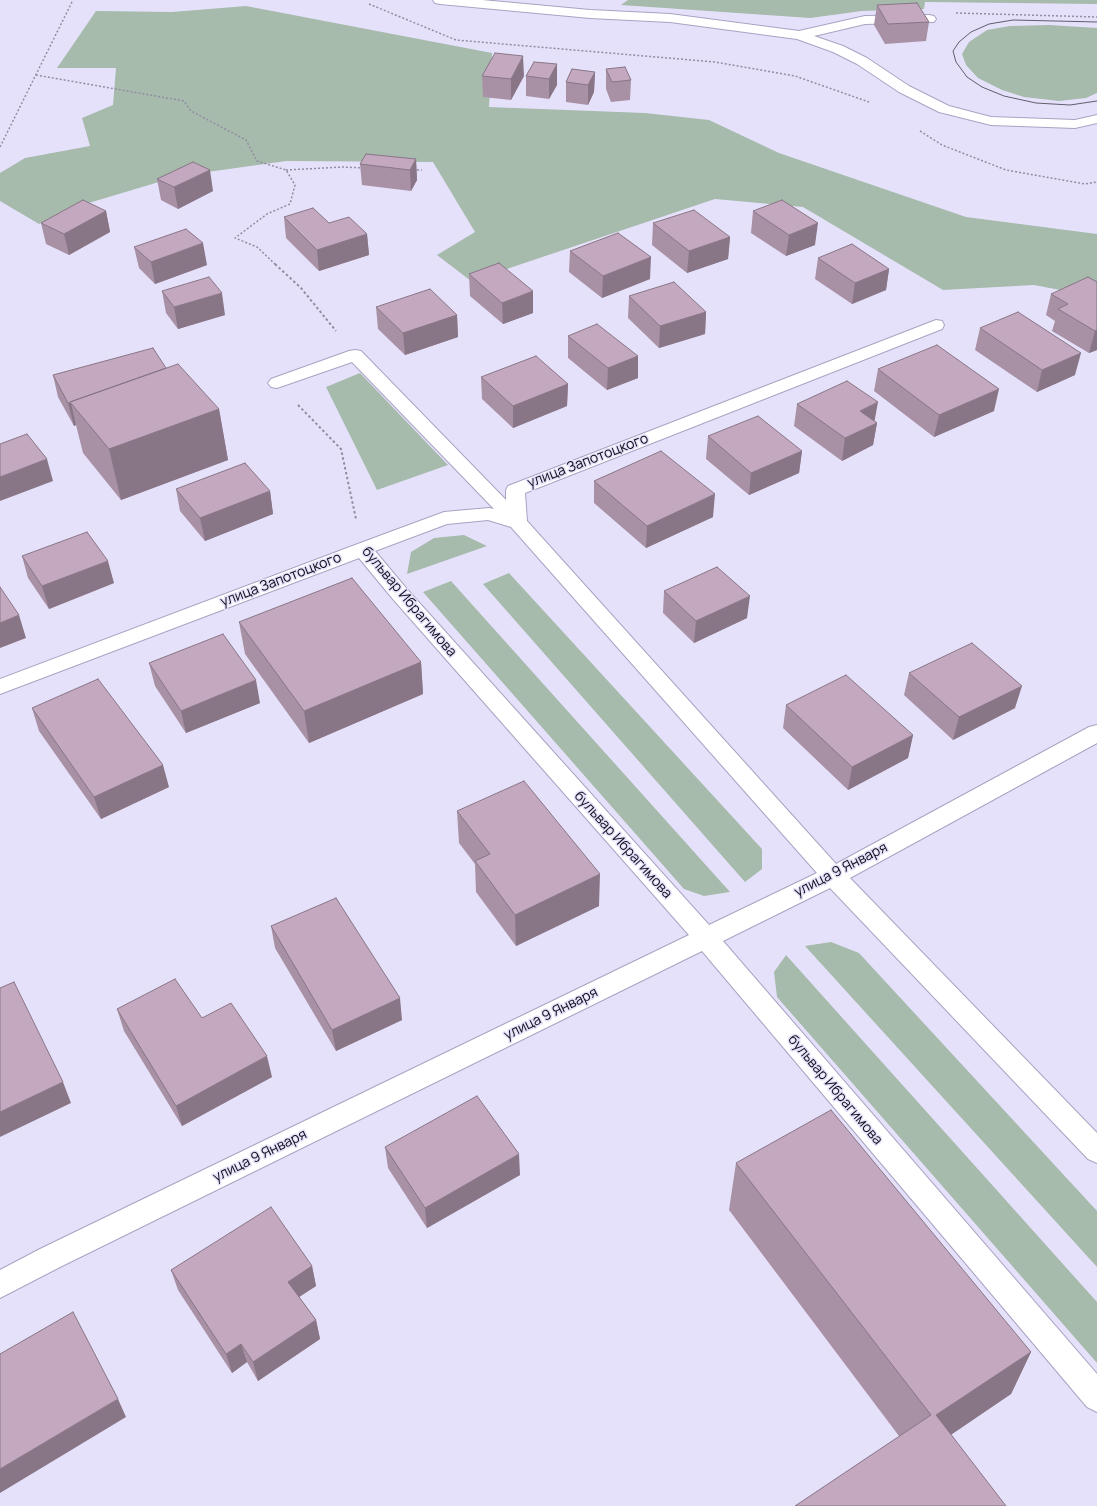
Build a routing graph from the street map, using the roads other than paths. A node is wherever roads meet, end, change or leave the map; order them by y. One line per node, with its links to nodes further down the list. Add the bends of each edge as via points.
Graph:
1 (440, 0): 3 (street, via 574,13 670,18)
2 (929, 19): 3 (street, via 865,20)
3 (798, 35): 4 (street, via 862,61 904,89 944,109 991,121 1075,124)
4 (1097, 119)
5 (936, 325): 7 (street, улица Запотоцкого, via 515,490)
6 (277, 383): 7 (street, via 355,355)
7 (517, 522): 8 (street, улица Запотоцкого, via 489,514 444,518); 11 (street)
8 (362, 549): 9 (street, улица Запотоцкого); 12 (street, бульвар Ибрагимова)
9 (0, 687)
10 (1097, 733): 11 (street, улица 9 Января)
11 (833, 876): 12 (street, улица 9 Января); 13 (street)
12 (706, 938): 14 (street, улица 9 Января, via 64,1251); 15 (street, бульвар Ибрагимова)
13 (1097, 1151)
14 (0, 1286)
15 (1097, 1397)

